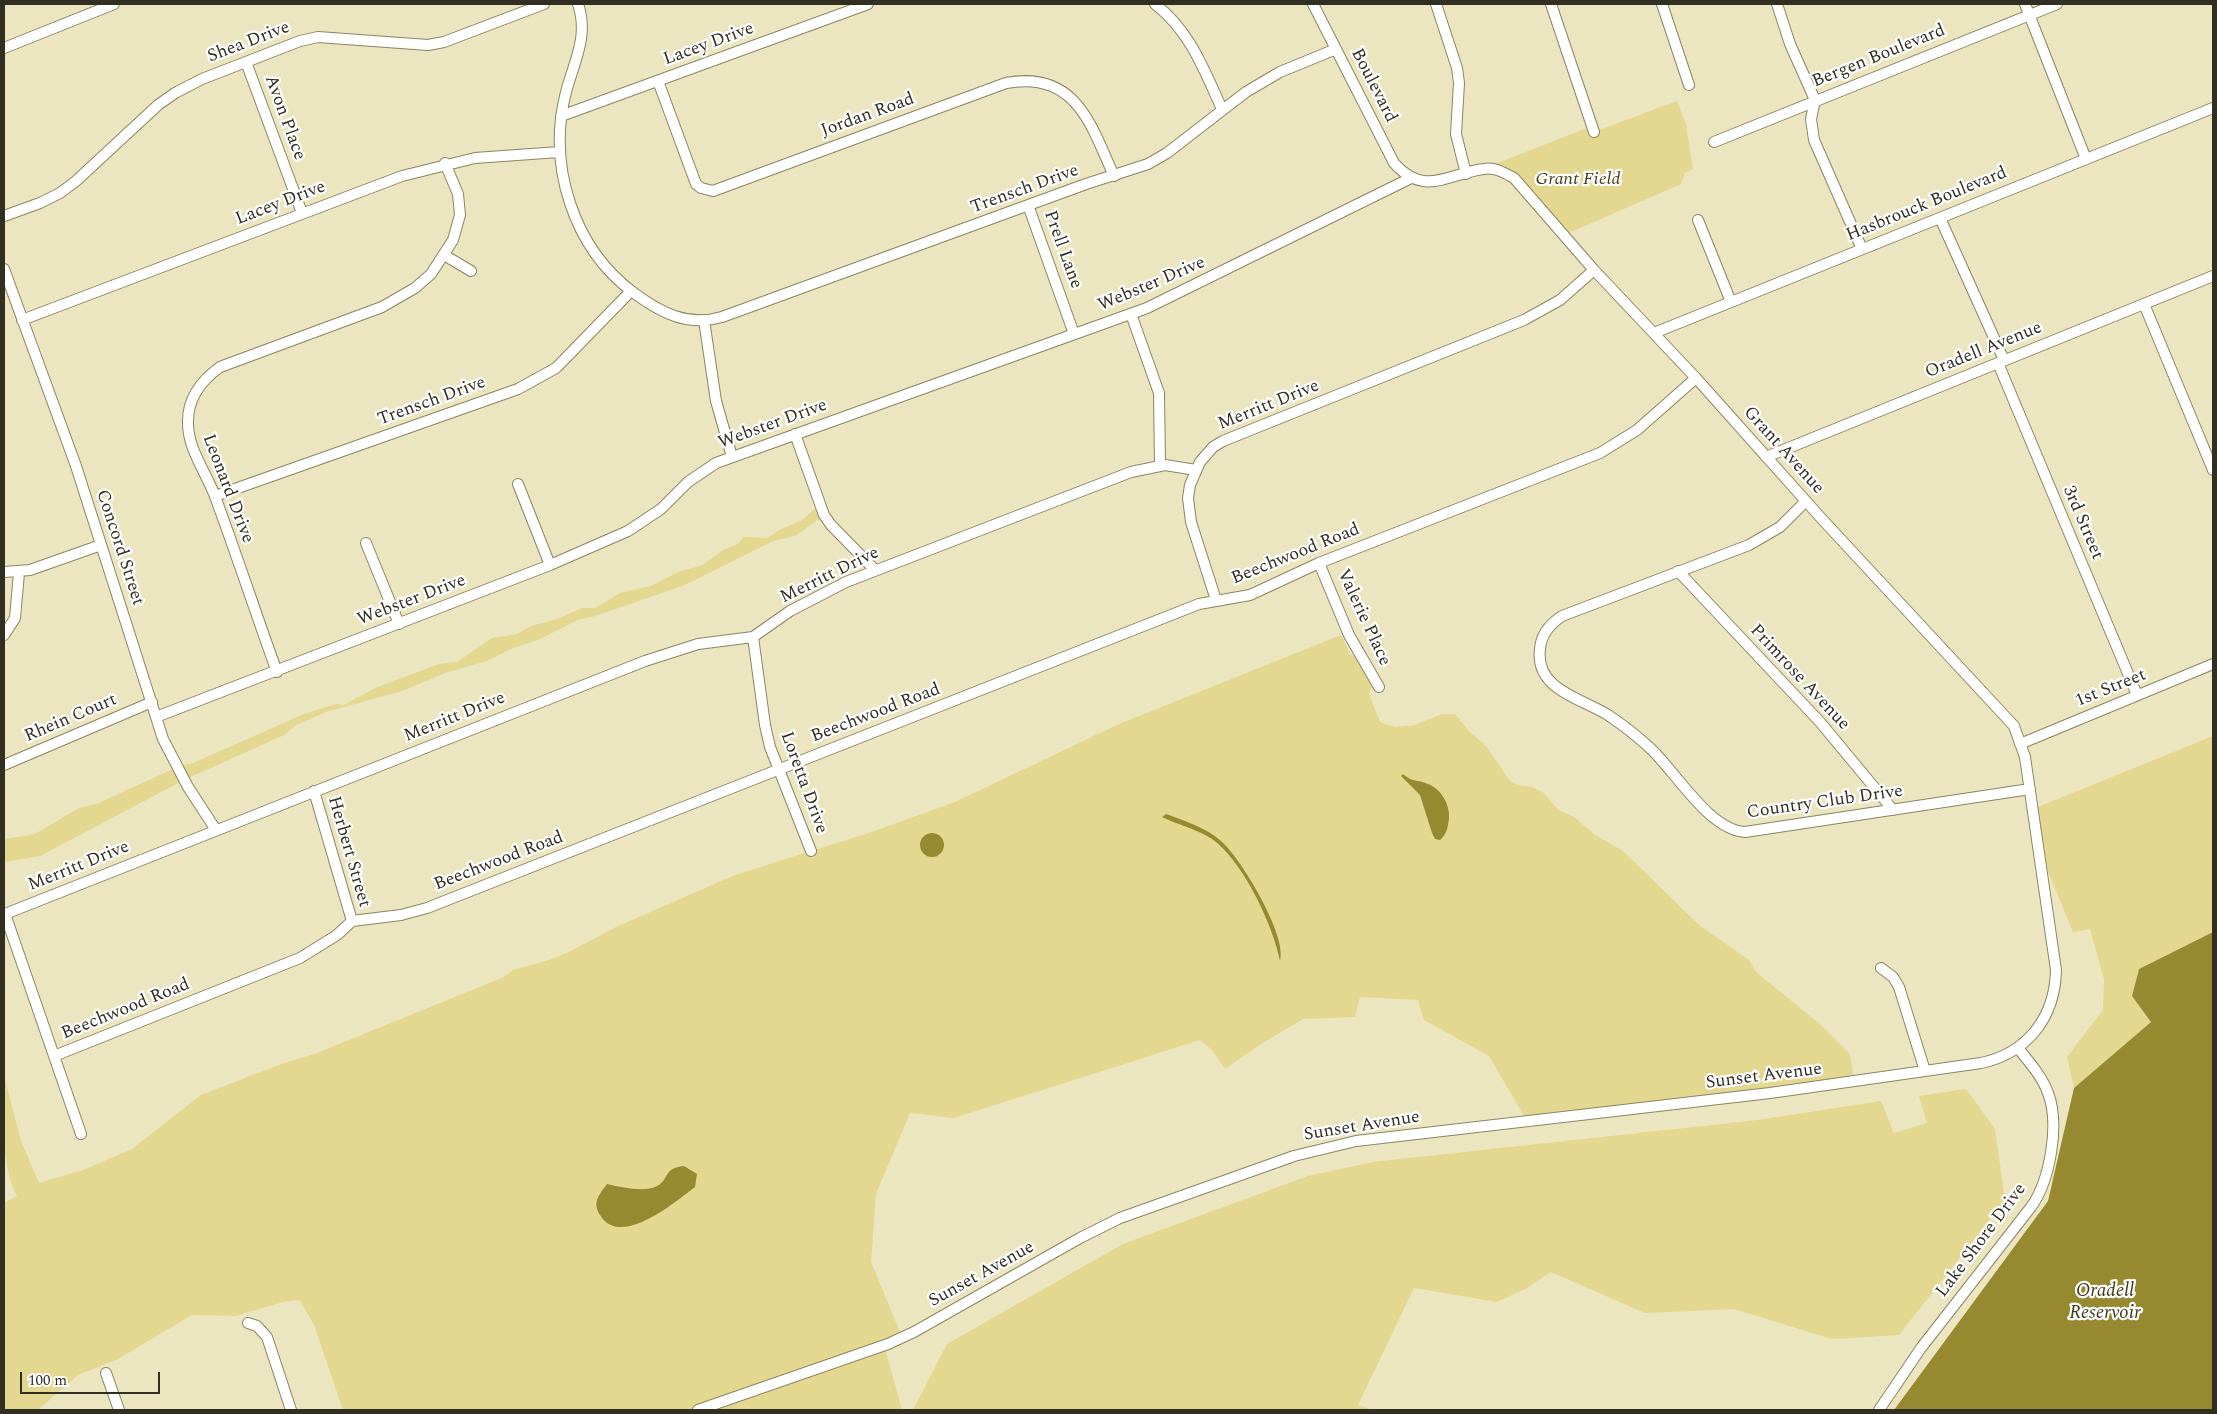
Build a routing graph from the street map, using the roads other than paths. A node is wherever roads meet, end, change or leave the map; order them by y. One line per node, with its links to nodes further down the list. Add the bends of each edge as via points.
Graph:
1 (114, 4): 14 (street)
2 (544, 4): 16 (street, Shea Drive, via 436,44 412,46 318,37 300,40)
3 (578, 4): 22 (street, Trensch Drive, via 582,38)
4 (868, 4): 17 (street, Lacey Drive)
5 (1155, 4): 21 (street, via 1186,35)
6 (1314, 4): 15 (street, Boulevard)
7 (1436, 4): 28 (street, via 1457,68 1456,134)
8 (1551, 4): 23 (street)
9 (1662, 4): 18 (street)
10 (2025, 4): 13 (street)
11 (2057, 4): 13 (street, Bergen Boulevard)
12 (1779, 5): 19 (street, via 1790,44)
13 (2030, 14): 19 (street, Bergen Boulevard); 26 (street)
14 (4, 48)
15 (1336, 49): 21 (street, Trensch Drive, via 1280,72); 30 (street, Boulevard, via 1394,163)
16 (246, 62): 32 (street, Avon Place); 33 (street, Shea Drive, via 175,93 71,185 40,203)
17 (658, 81): 22 (street, Lacey Drive); 29 (street, Jordan Road, via 696,184 707,191 1018,81 1054,87 1076,102 1088,117)
18 (1688, 85)
19 (1815, 100): 24 (street, Bergen Boulevard); 36 (street, via 1811,119 1814,140)
20 (2213, 108): 26 (street, Hasbrouck Boulevard)
21 (1222, 109): 29 (street, Trensch Drive, via 1167,153 1148,164)
22 (561, 116): 25 (street, Trensch Drive)
23 (1594, 132)
24 (1714, 142)
25 (559, 152): 27 (street, Lacey Drive, via 506,154); 42 (street, Trensch Drive, via 565,189 583,234 609,270)
26 (2086, 159): 34 (street, Hasbrouck Boulevard)
27 (445, 163): 32 (street, Lacey Drive); 37 (street, Leonard Drive, via 458,194 460,215 453,240)
28 (1466, 174): 30 (street, Grant Avenue, via 1436,182); 39 (street, Grant Avenue, via 1485,168 1514,178)
29 (1114, 176): 31 (street, Trensch Drive)
30 (1411, 178): 45 (street, Webster Drive, via 1185,291)
31 (1028, 205): 47 (street, Trensch Drive, via 722,317); 49 (street, Prell Lane)
32 (302, 213): 46 (street, Lacey Drive)
33 (4, 216)
34 (1940, 218): 36 (street, Hasbrouck Boulevard); 50 (street, 3rd Street)
35 (1698, 220): 43 (street)
36 (1862, 249): 43 (street, Hasbrouck Boulevard)
37 (444, 255): 40 (street); 59 (street, Leonard Drive, via 431,274 382,307 230,362 210,373 190,405 188,431)
38 (4, 269): 46 (street, Concord Street)
39 (1594, 270): 48 (street, Grant Avenue); 56 (street, Merritt Drive, via 1560,300 1524,320 1223,440 1204,456)
40 (471, 272)
41 (2213, 276): 44 (street, Oradell Avenue)
42 (631, 291): 47 (street, Trensch Drive, via 664,313 678,318); 59 (street, Trensch Drive, via 556,368 535,381)
43 (1731, 302): 48 (street, Hasbrouck Boulevard)
44 (2144, 304): 50 (street, Oradell Avenue); 57 (street)
45 (1131, 314): 49 (street, Webster Drive); 55 (street, via 1159,393)
46 (22, 320): 62 (street, Concord Street, via 76,466)
47 (704, 320): 54 (street, via 716,401)
48 (1654, 333): 51 (street, Grant Avenue)
49 (1074, 334): 52 (street, Webster Drive)
50 (2001, 362): 53 (street, Oradell Avenue); 76 (street, 3rd Street)
51 (1696, 378): 53 (street, Grant Avenue); 63 (street, Beechwood Road, via 1637,430 1600,453)
52 (795, 434): 54 (street, Webster Drive); 65 (street, via 824,515)
53 (1766, 456): 60 (street, Grant Avenue)
54 (732, 457): 64 (street, Webster Drive, via 701,472 645,521)
55 (1160, 466): 56 (street, Merritt Drive); 65 (street, Merritt Drive, via 1131,472)
56 (1196, 470): 69 (street, via 1190,485 1188,510)
57 (2213, 470)
58 (518, 484): 64 (street)
59 (215, 496): 74 (street, Leonard Drive)
60 (1806, 501): 66 (street, Country Club Drive, via 1765,537); 79 (street, Grant Avenue, via 2014,726)
61 (366, 543): 70 (street)
62 (100, 545): 68 (street); 77 (street, Concord Street)
63 (1320, 563): 69 (street, Beechwood Road, via 1250,595); 75 (street, Valerie Place, via 1349,636)
64 (550, 565): 70 (street, Webster Drive)
65 (875, 570): 72 (street, Merritt Drive, via 817,596)
66 (1678, 571): 84 (street, Primrose Avenue, via 1820,722); 84 (street, Country Club Drive, via 1554,621 1543,636 1539,655 1544,674 1550,682 1628,729 1660,757 1716,820 1732,830 1745,832)
67 (4, 572): 68 (street)
68 (19, 572): 71 (street, via 15,618)
69 (1216, 600): 81 (street, Beechwood Road)
70 (399, 624): 74 (street, Webster Drive)
71 (4, 634)
72 (753, 637): 81 (street, Loretta Drive, via 765,725); 83 (street, Merritt Drive, via 698,644 644,660)
73 (2213, 664): 76 (street, 1st Street)
74 (277, 672): 78 (street, Webster Drive)
75 (1378, 687)
76 (2137, 695): 79 (street, 1st Street)
77 (152, 702): 78 (street, Concord Street); 80 (street, Rhein Court)
78 (156, 717): 85 (street, Concord Street, via 174,761)
79 (2020, 744): 82 (street, Grant Avenue)
80 (4, 765)
81 (778, 770): 86 (street, Loretta Drive); 87 (street, Beechwood Road, via 427,908)
82 (2030, 789): 84 (street, Country Club Drive); 89 (street, Grant Avenue, via 2056,984 2042,1023)
83 (314, 791): 85 (street, Merritt Drive); 87 (street, Herbert Street)
84 (1893, 810)
85 (216, 830): 90 (street, Merritt Drive, via 5,914)
86 (811, 851)
87 (352, 921): 90 (street, Beechwood Road, via 324,944 300,958)
88 (1882, 968): 91 (street, via 1899,987)
89 (2018, 1048): 91 (street, Sunset Avenue, via 1993,1060); 98 (street, Lake Shore Drive, via 2042,1080 2052,1103 2053,1126 2042,1188 2031,1208 1921,1348)
90 (54, 1056): 92 (street)
91 (1925, 1071): 97 (street, Sunset Avenue, via 1324,1147 1127,1215 914,1332 869,1351)
92 (81, 1134)
93 (248, 1322): 96 (street, via 267,1337)
94 (106, 1373): 95 (street)
95 (119, 1410)
96 (291, 1410)
97 (698, 1410)
98 (1878, 1410)

